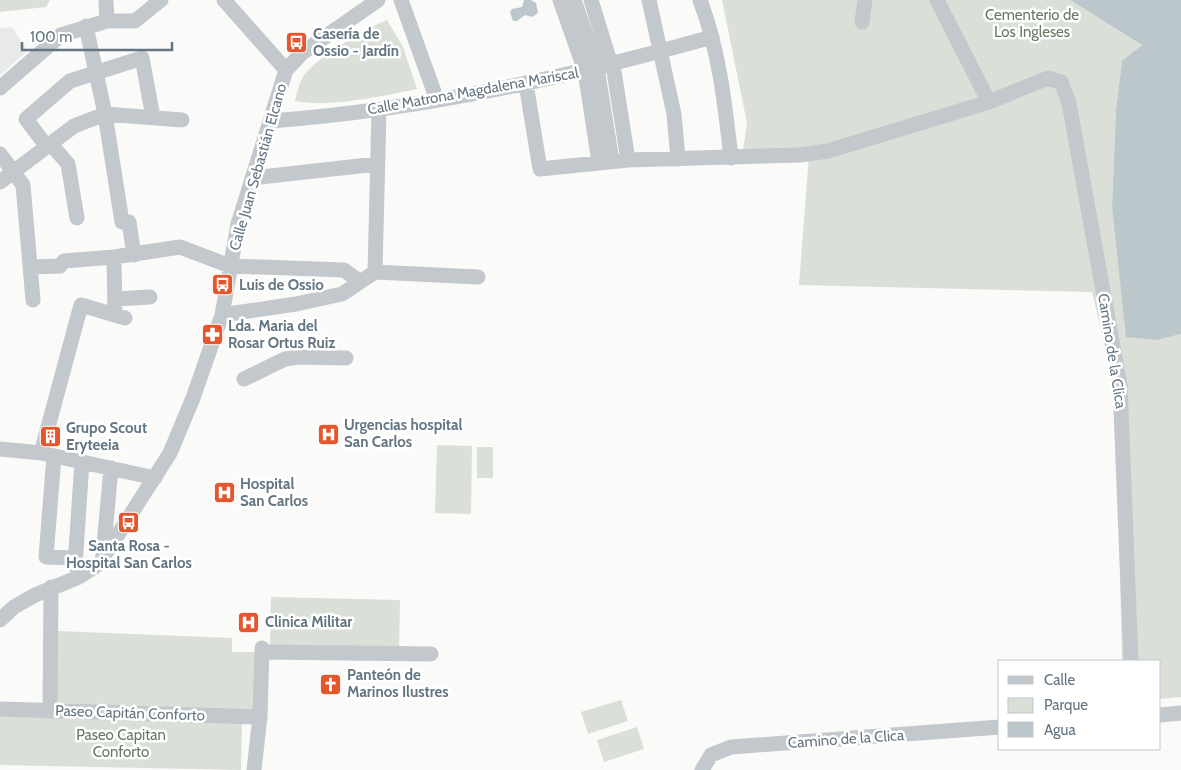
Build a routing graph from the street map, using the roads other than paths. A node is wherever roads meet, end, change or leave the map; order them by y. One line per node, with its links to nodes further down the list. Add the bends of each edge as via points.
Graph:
1 (106, 0): 13 (street)
2 (161, 0): 13 (street, via 135,21)
3 (224, 0): 19 (street)
4 (378, 0): 19 (street, Calle Juan Sebastián Elcano, via 302,53)
5 (401, 0): 23 (street)
6 (560, 0): 18 (street)
7 (574, 0): 18 (street)
8 (591, 0): 18 (street)
9 (649, 0): 17 (street)
10 (700, 0): 16 (street)
11 (865, 0): 14 (street)
12 (937, 0): 24 (street)
13 (107, 21): 15 (street)
14 (862, 22)
15 (86, 26): 20 (street); 22 (street, via 61,35)
16 (712, 36): 17 (street, Calle Matrona Magdalena Mariscal); 32 (street, via 725,99)
17 (659, 52): 18 (street, Calle Matrona Magdalena Mariscal); 33 (street, via 674,114)
18 (601, 67): 21 (street, Calle Matrona Magdalena Mariscal); 34 (street); 35 (street)
19 (286, 70): 29 (street, Calle Juan Sebastián Elcano)
20 (96, 73): 26 (street); 27 (street, via 142,58); 30 (street, via 70,81 26,119)
21 (526, 84): 23 (street, Calle Matrona Magdalena Mariscal); 35 (street, Camino de la Clica, via 540,169)
22 (0, 88)
23 (437, 100): 25 (street, Calle Matrona Magdalena Mariscal)
24 (989, 102): 32 (street, Camino de la Clica, via 828,151); 65 (street, Camino de la Clica, via 1048,78 1060,82 1069,103 1120,384)
25 (380, 110): 29 (street, Calle Matrona Magdalena Mariscal); 36 (street)
26 (105, 114): 27 (street); 30 (street, via 74,126); 41 (street)
27 (153, 118): 28 (street)
28 (182, 120)
29 (270, 121): 38 (street, Calle Juan Sebastián Elcano)
30 (49, 145): 37 (street); 40 (street, via 68,164)
31 (0, 154): 37 (street)
32 (731, 158): 33 (street, Camino de la Clica)
33 (678, 159): 34 (street, Camino de la Clica)
34 (628, 160): 35 (street, Camino de la Clica)
35 (605, 162)
36 (377, 164): 38 (street); 45 (street)
37 (14, 171): 39 (street); 44 (street, via 24,186)
38 (252, 178): 43 (street, Calle Juan Sebastián Elcano)
39 (0, 182)
40 (77, 218)
41 (134, 255): 42 (street); 43 (street, via 180,248)
42 (114, 257): 44 (street); 49 (street)
43 (230, 266): 47 (street, via 344,270); 51 (street, Calle Juan Sebastián Elcano)
44 (31, 267): 50 (street)
45 (375, 272): 46 (street); 47 (street)
46 (478, 277)
47 (359, 281): 51 (street, via 342,294)
48 (150, 297): 49 (street)
49 (114, 299): 55 (street, via 120,316 80,305)
50 (33, 300)
51 (222, 315): 58 (street, Calle Juan Sebastián Elcano, via 181,427)
52 (346, 358): 53 (street, via 285,359)
53 (244, 379)
54 (0, 449): 55 (street)
55 (47, 455): 56 (street); 59 (street, via 46,557)
56 (82, 461): 57 (street); 59 (street)
57 (111, 468): 58 (street); 60 (street)
58 (155, 478): 60 (street, Calle Juan Sebastián Elcano)
59 (76, 558): 61 (street)
60 (103, 558): 61 (street, Calle Juan Sebastián Elcano)
61 (73, 580): 62 (street, Calle Juan Sebastián Elcano)
62 (51, 587): 63 (street, Calle Juan Sebastián Elcano, via 14,607); 67 (street)
63 (0, 620)
64 (431, 654): 70 (street, via 262,650)
65 (1131, 660)
66 (0, 708): 67 (street, Paseo Capitán Conforto)
67 (50, 711): 70 (street, Paseo Capitán Conforto)
68 (1181, 713): 69 (street)
69 (1161, 715)
70 (260, 717): 72 (street)
71 (998, 727): 73 (street, Camino de la Clica, via 731,747 711,755)
72 (254, 770)
73 (702, 770)

